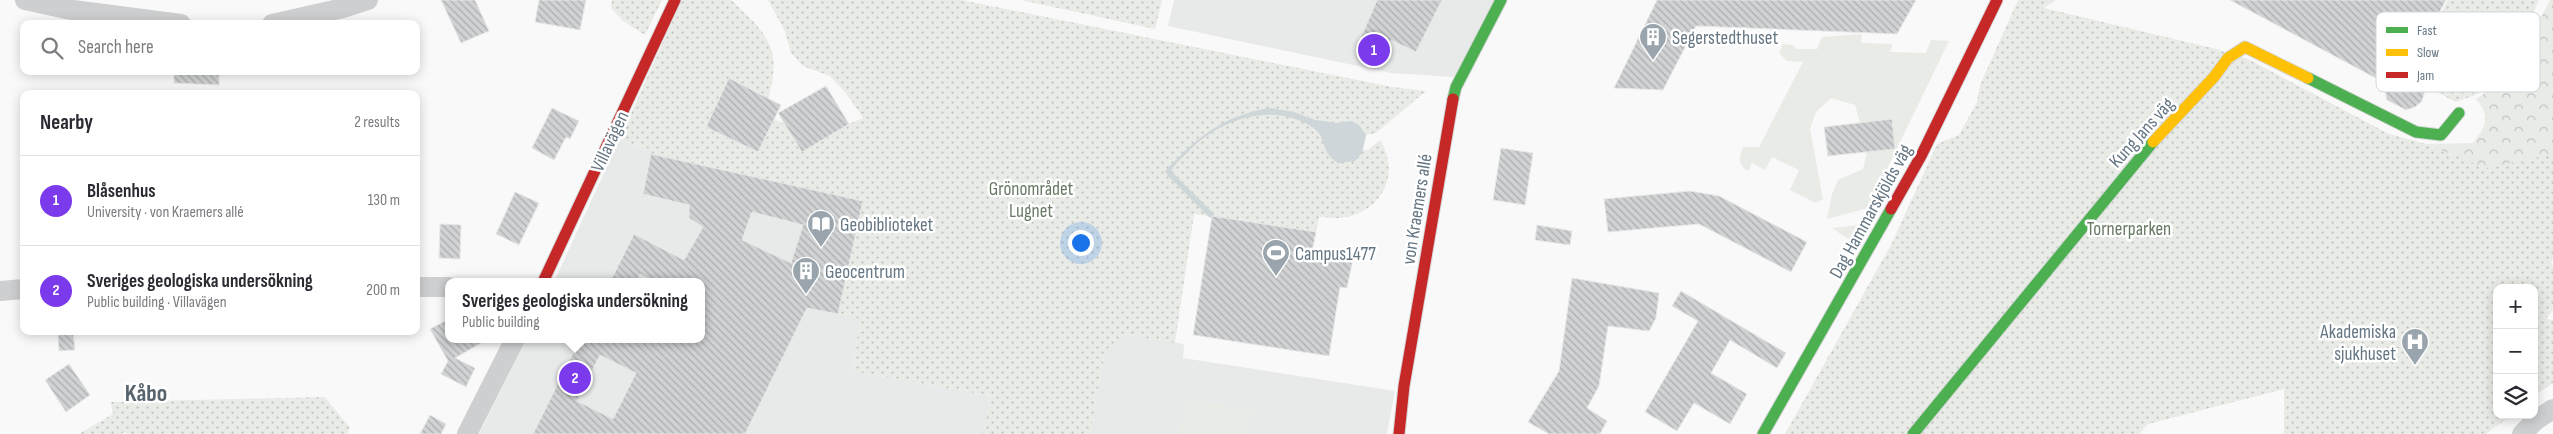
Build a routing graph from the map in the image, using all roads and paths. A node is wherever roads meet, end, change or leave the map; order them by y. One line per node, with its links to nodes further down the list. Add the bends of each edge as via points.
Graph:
1 (25, 0): 6 (street)
2 (368, 0): 7 (street)
3 (675, 0): 9 (street, Villavägen)
4 (1501, 0): 17 (street, von Kraemers allé, via 1456,86 1404,386)
5 (1997, 0): 18 (street, Dag Hammarskjölds väg, via 1921,156)
6 (150, 20)
7 (290, 20)
8 (2459, 113): 19 (street, Kung Jans väg, via 2441,135 2416,132 2244,47 2228,58 2214,78 2152,143)
9 (545, 278)
10 (420, 287): 11 (street)
11 (445, 287)
12 (20, 290): 13 (street)
13 (0, 292)
14 (513, 343): 16 (street)
15 (2553, 409): 20 (street)
16 (467, 434)
17 (1399, 434)
18 (1763, 434)
19 (1913, 434)
20 (2522, 434)

